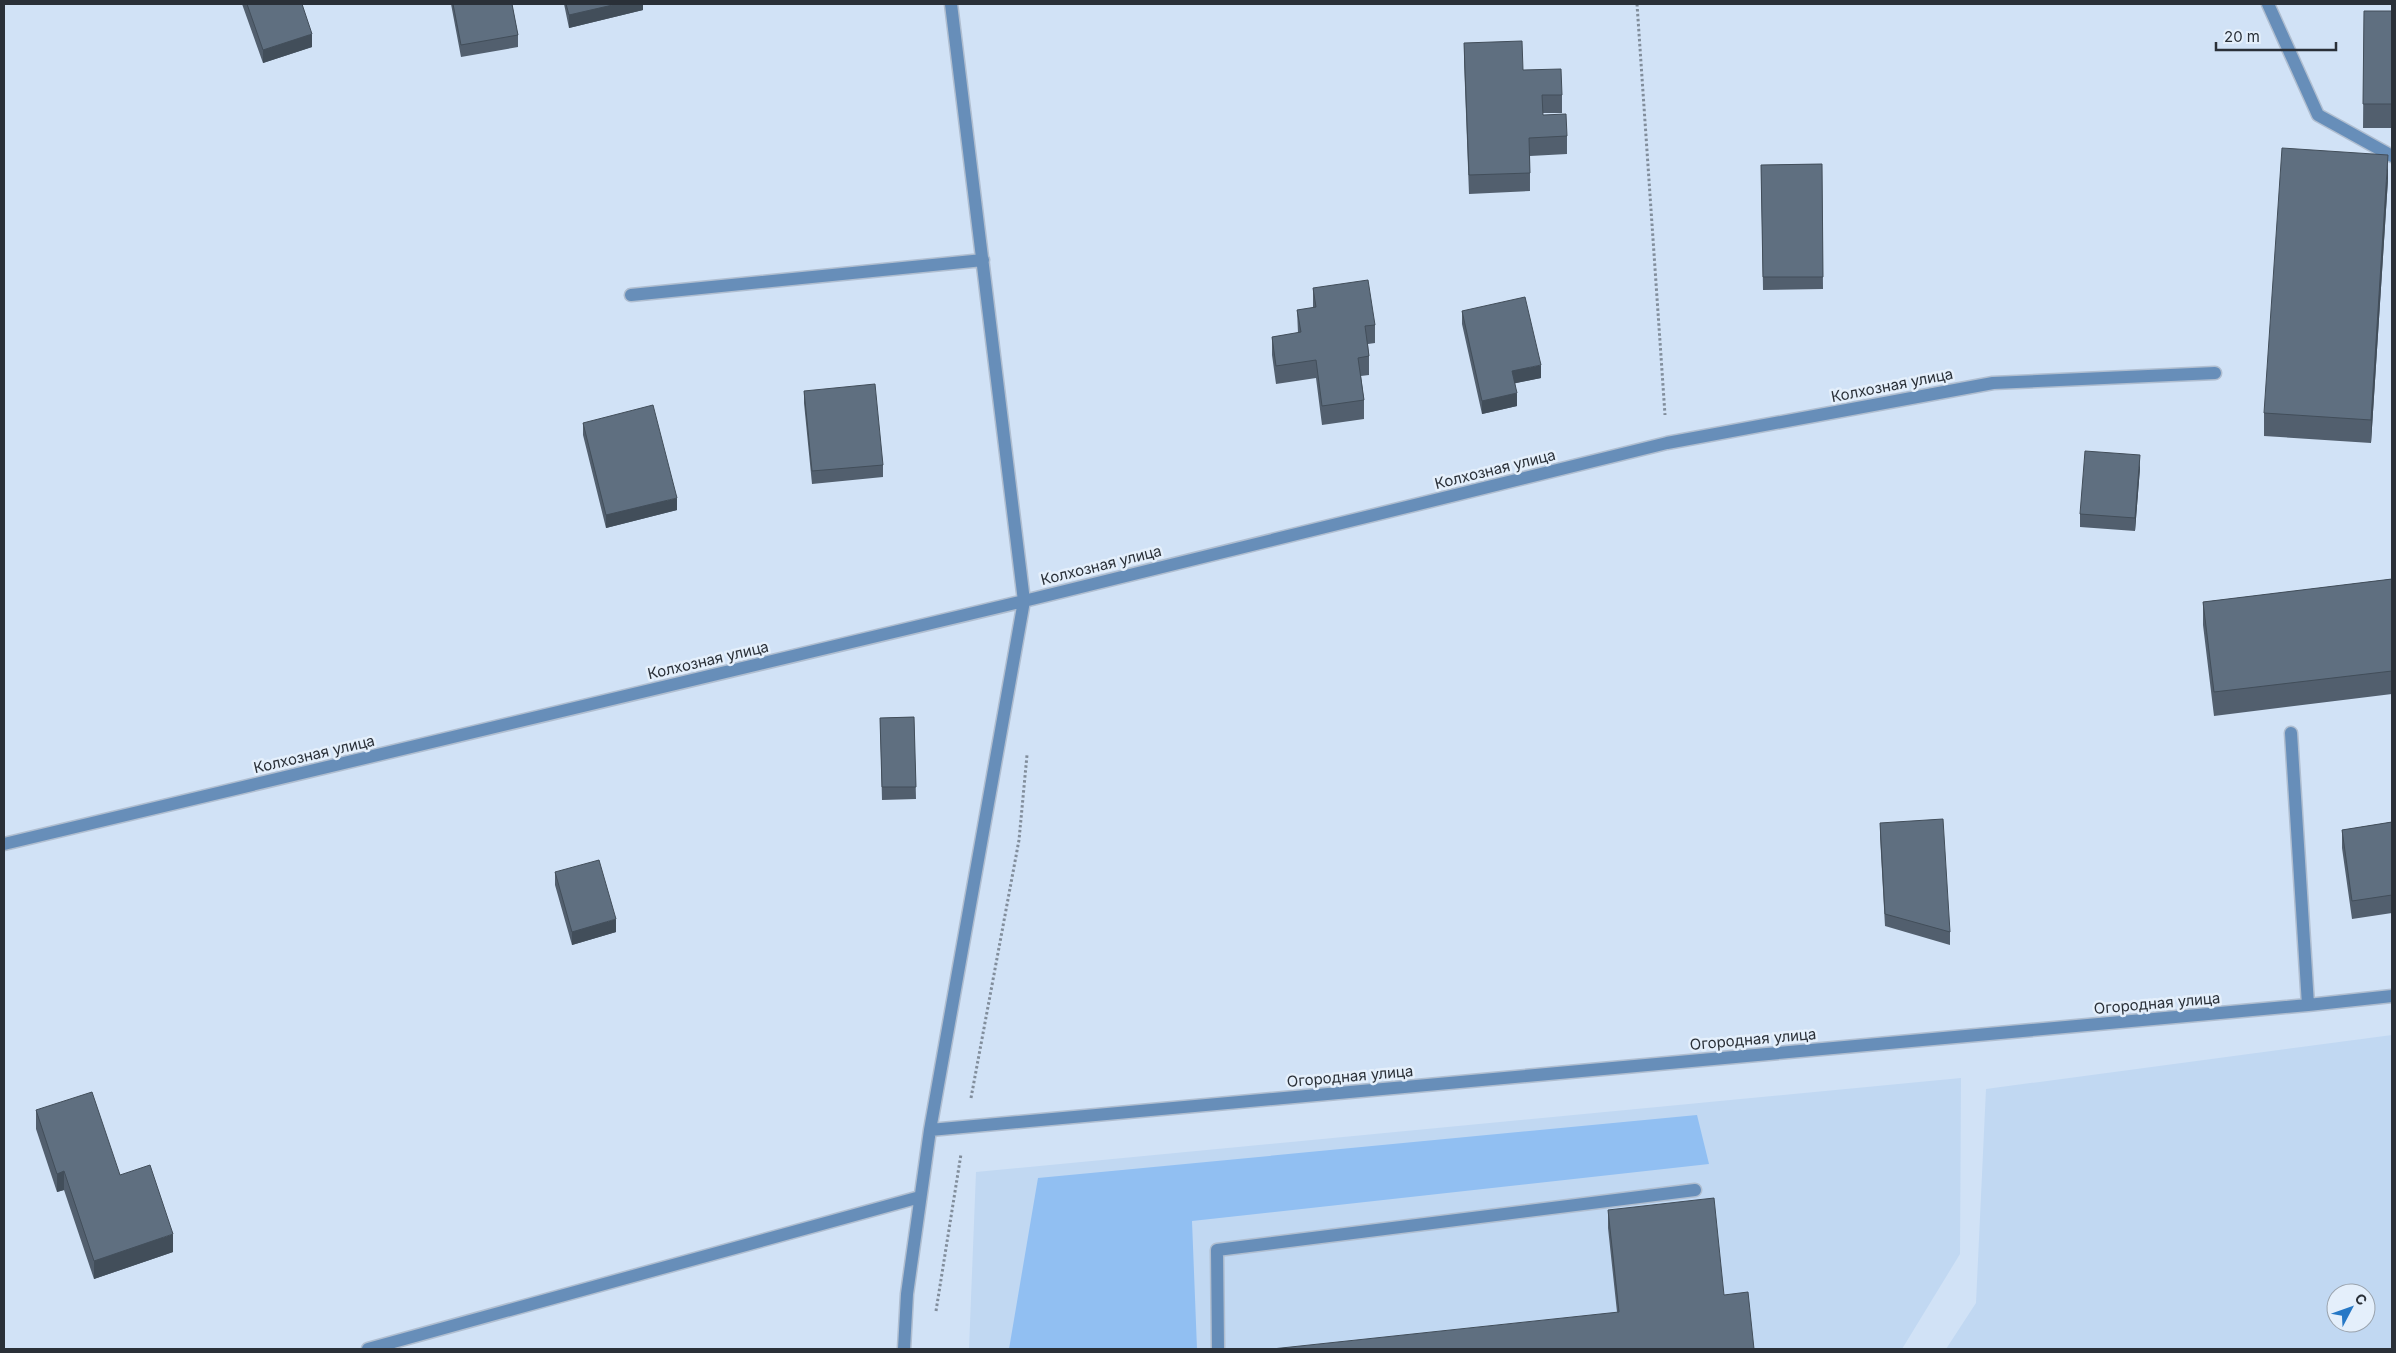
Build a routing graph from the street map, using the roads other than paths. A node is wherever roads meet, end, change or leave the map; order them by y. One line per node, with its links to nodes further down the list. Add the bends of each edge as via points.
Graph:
1 (951, 4): 4 (street)
2 (2268, 4): 3 (street, via 2318,114)
3 (2392, 156)
4 (983, 260): 5 (street); 7 (street)
5 (632, 295)
6 (2215, 373): 7 (street, Колхозная улица, via 1993,383 1667,443)
7 (1024, 601): 9 (street, Колхозная улица); 12 (street)
8 (2291, 733): 11 (street)
9 (4, 844)
10 (2392, 996): 11 (street, Огородная улица)
11 (2308, 1005): 12 (street, Огородная улица)
12 (930, 1130): 14 (street)
13 (1695, 1190): 17 (street, via 1217,1250)
14 (920, 1197): 15 (street); 16 (street, via 907,1294)
15 (368, 1349)
16 (904, 1349)
17 (1218, 1349)

